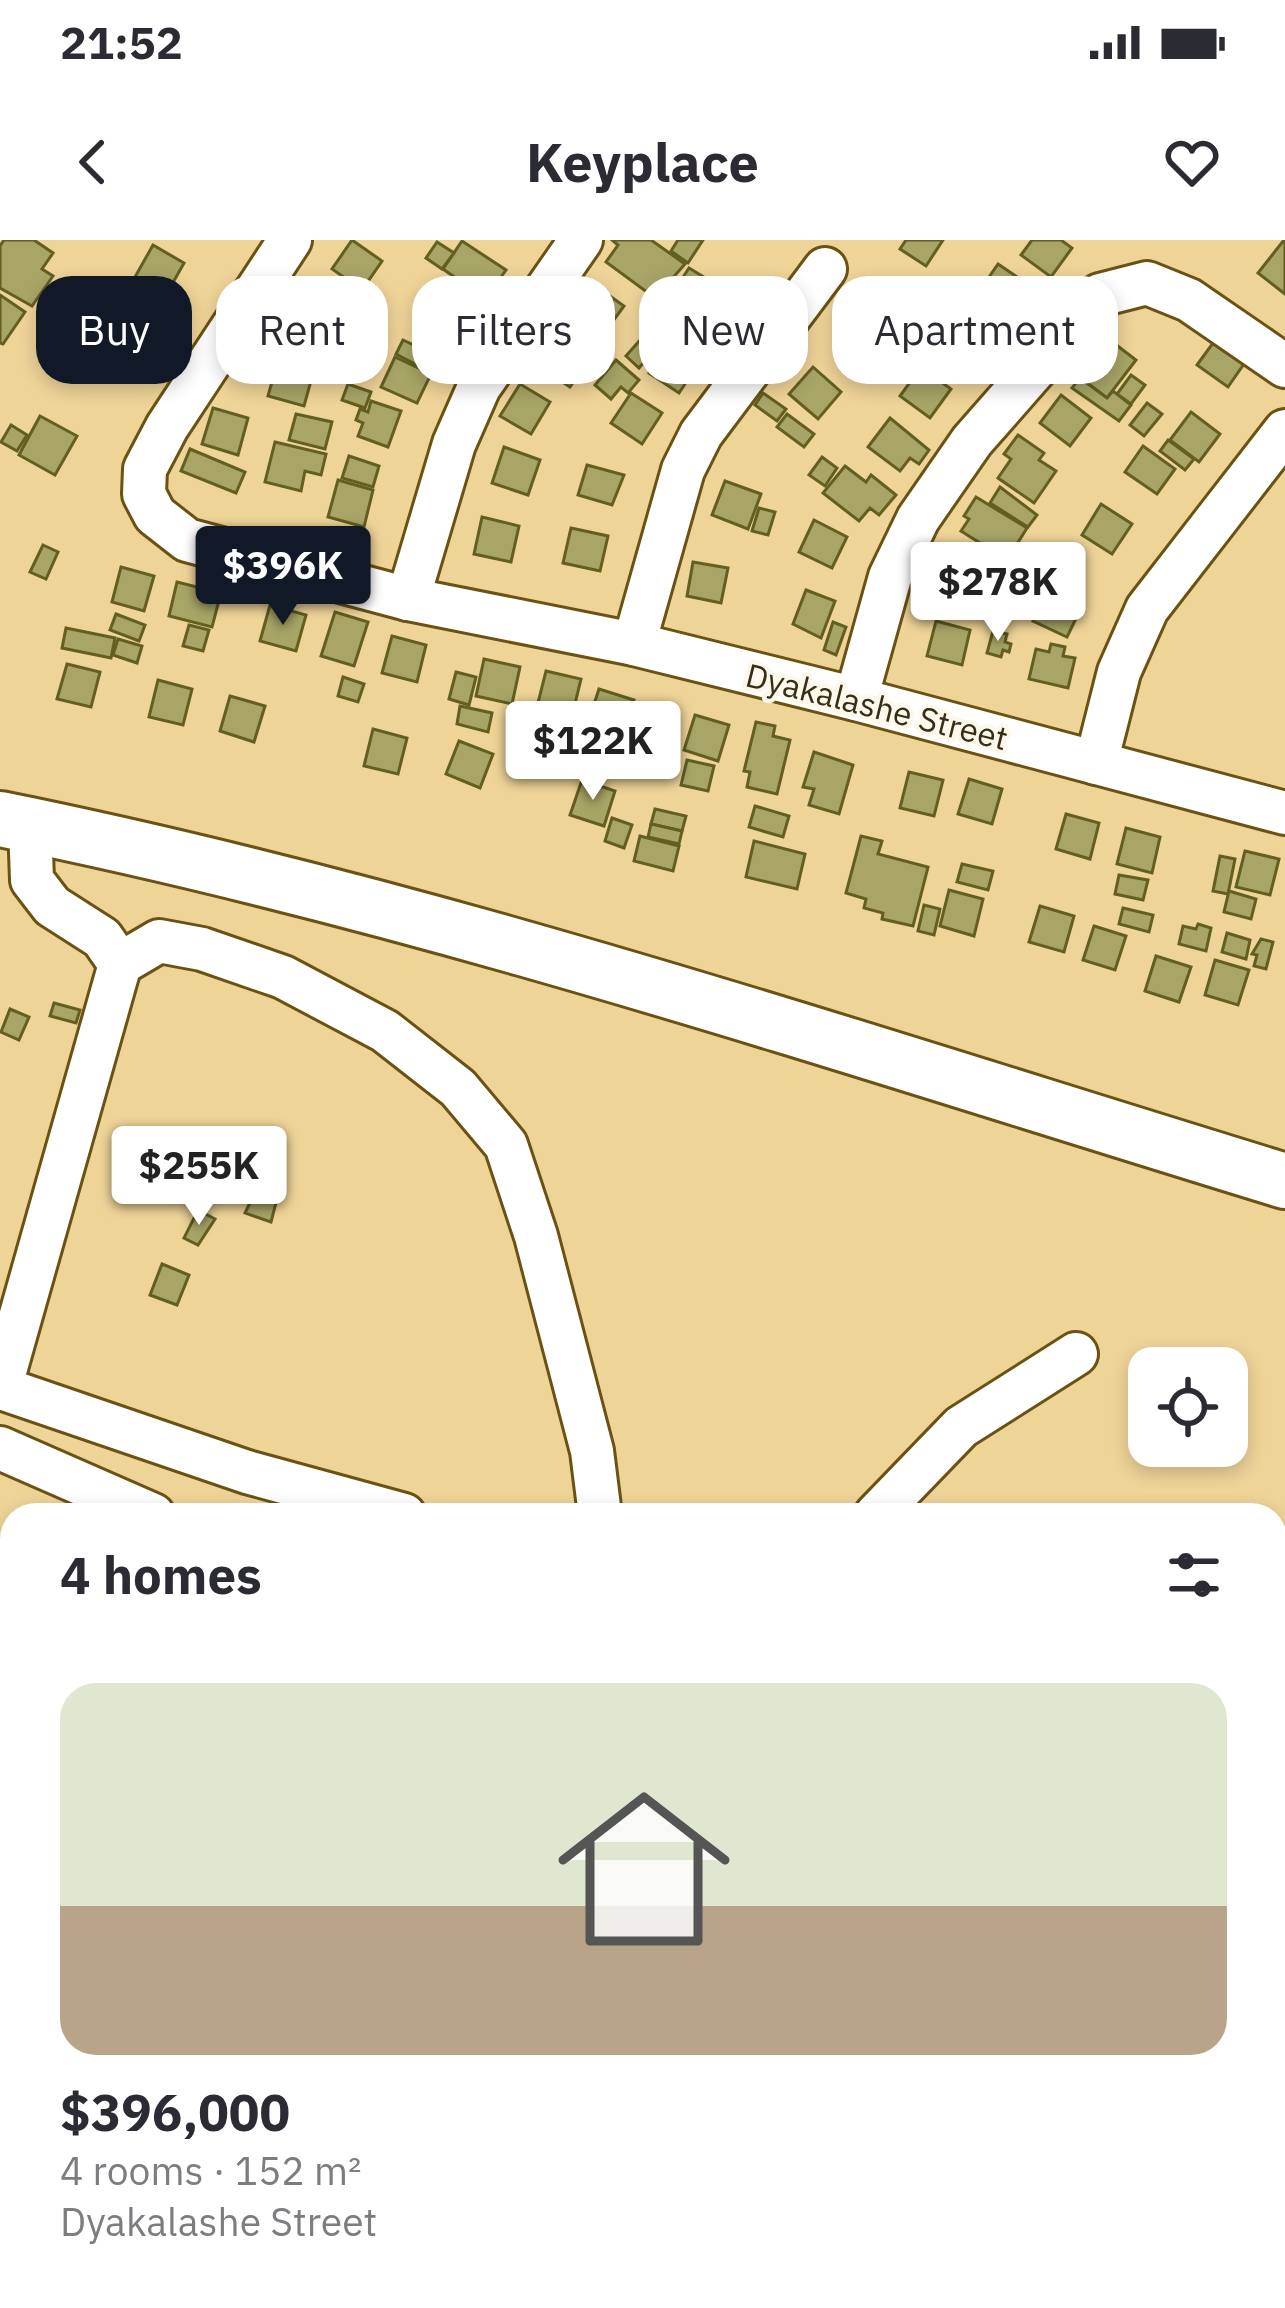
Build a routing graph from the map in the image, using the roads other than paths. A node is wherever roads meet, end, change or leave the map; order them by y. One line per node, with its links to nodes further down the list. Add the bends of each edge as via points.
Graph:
1 (290, 240): 6 (street, Dyakalashe Street, via 160,438 144,494 155,515 187,540)
2 (581, 240): 6 (street, via 479,387)
3 (825, 269): 7 (street, via 701,434 683,470)
4 (1285, 366): 8 (street, via 1189,300 1148,283 1100,295 972,441 918,519 890,578)
5 (1285, 431): 9 (street, via 1148,609 1119,672)
6 (408, 599): 7 (street, Dyakalashe Street)
7 (634, 644): 8 (street, Dyakalashe Street)
8 (856, 699): 9 (street, Dyakalashe Street)
9 (1096, 763): 10 (street, Dyakalashe Street)
10 (1285, 813)
11 (15, 822): 12 (street, via 32,880 52,906 102,938); 13 (main road, via 601,972)
12 (120, 964): 15 (street); 19 (street, via 159,941 283,977 386,1031 458,1088 506,1145 592,1451)
13 (1285, 1181)
14 (1076, 1354): 20 (street, via 961,1427)
15 (0, 1388): 18 (street)
16 (0, 1448): 17 (street)
17 (86, 1502)
18 (360, 1503)
19 (598, 1503)
20 (888, 1503)

